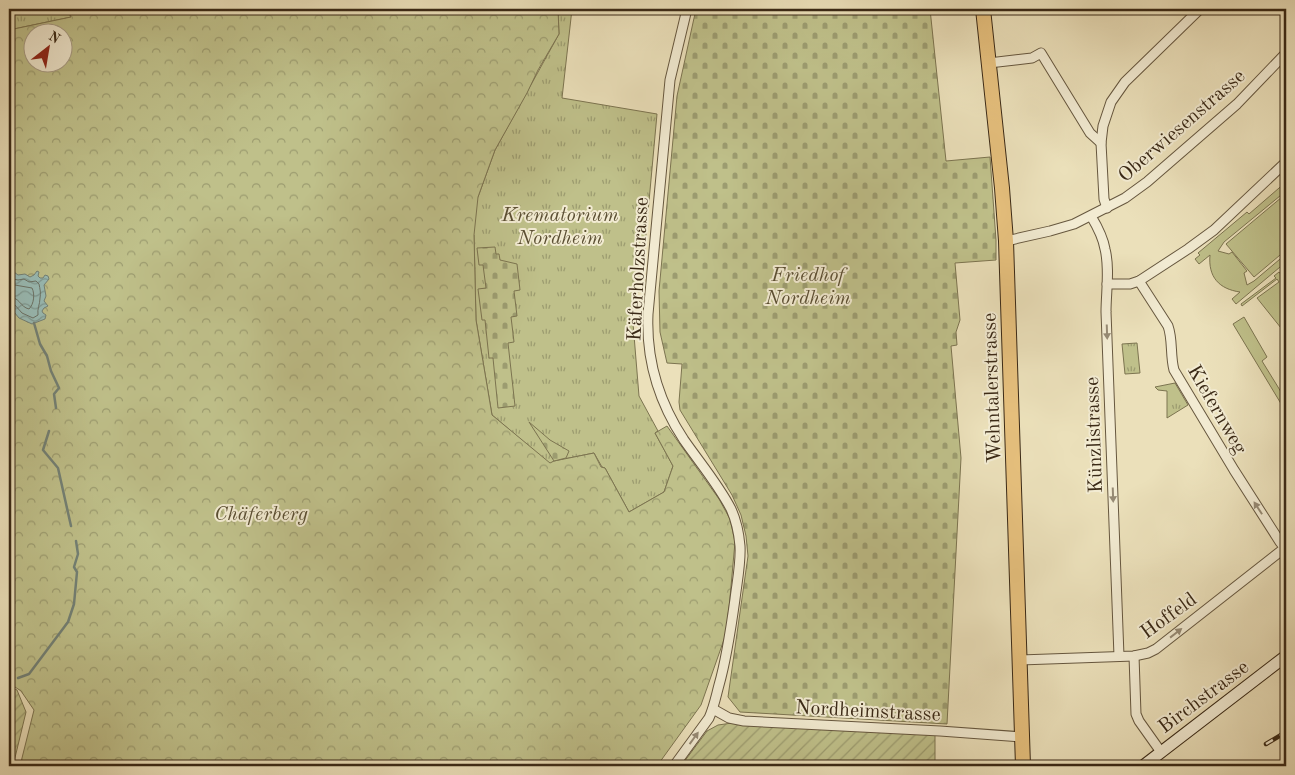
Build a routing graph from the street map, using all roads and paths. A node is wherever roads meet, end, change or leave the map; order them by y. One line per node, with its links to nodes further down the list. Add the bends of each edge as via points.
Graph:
1 (687, 9): 18 (street, Käferholzstrasse, via 670,80 647,330 661,398 672,421 731,510 738,532 740,559 731,632)
2 (983, 9): 5 (main road, Wehntalerstrasse)
3 (1200, 9): 6 (street, via 1125,82 1111,102)
4 (1286, 53): 8 (street, Oberwiesenstrasse, via 1237,104 1147,182)
5 (989, 63): 6 (street, via 1032,58 1042,53 1090,133); 10 (main road, Wehntalerstrasse)
6 (1101, 143): 8 (street)
7 (1286, 162): 11 (street, via 1214,230)
8 (1107, 208): 9 (street, Oberwiesenstrasse)
9 (1091, 216): 10 (street, Oberwiesenstrasse, via 1050,232); 12 (street, Künzlistrasse, via 1106,249)
10 (1006, 241): 17 (main road, Wehntalerstrasse)
11 (1139, 281): 12 (street); 13 (street, Kiefernweg, one-way to 11, via 1174,370 1171,333)
12 (1107, 284): 14 (street, Künzlistrasse, one-way to 14)
13 (1285, 547): 15 (street, Hoffeld, one-way to 13, via 1156,649)
14 (1118, 656): 15 (street, Hoffeld); 17 (street, Hoffeld)
15 (1134, 656): 20 (street, via 1136,714)
16 (1286, 656): 20 (main road, Birchstrasse)
17 (1020, 660): 19 (main road, Wehntalerstrasse)
18 (713, 709): 19 (street, Nordheimstrasse, via 729,718 744,721); 21 (street, Käferholzstrasse, one-way to 18)
19 (1023, 737): 22 (main road, Wehntalerstrasse)
20 (1161, 752): 23 (main road, Birchstrasse)
21 (674, 766)
22 (1023, 766)
23 (1143, 766)

